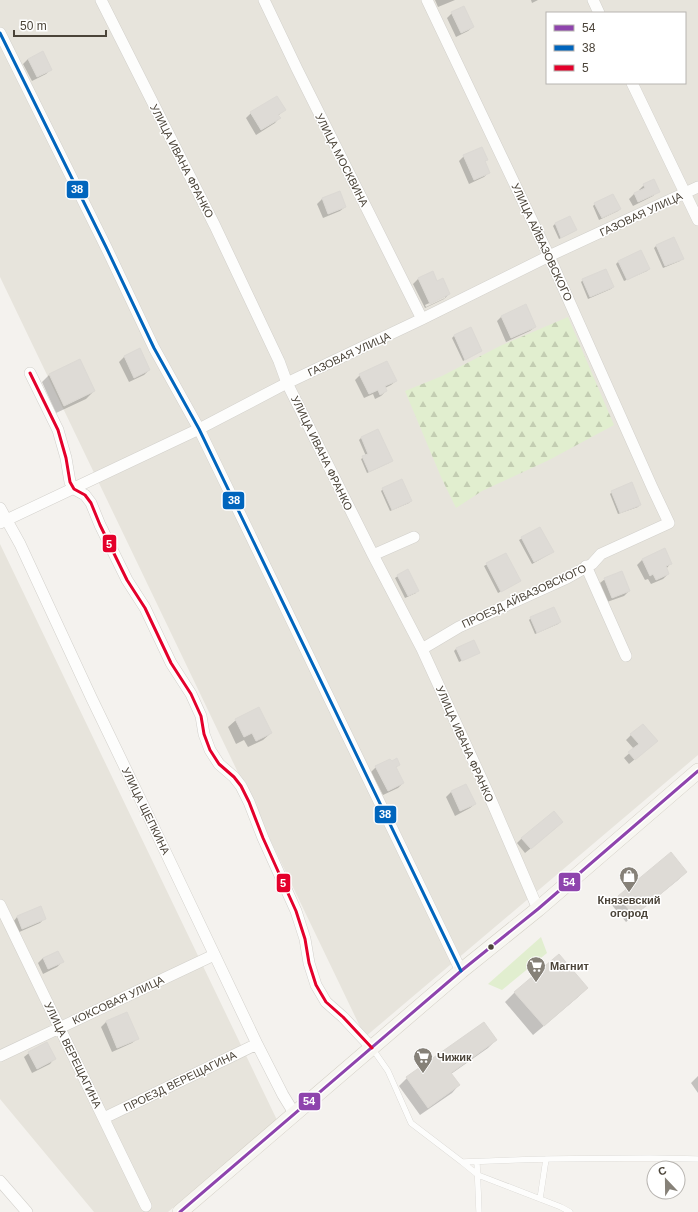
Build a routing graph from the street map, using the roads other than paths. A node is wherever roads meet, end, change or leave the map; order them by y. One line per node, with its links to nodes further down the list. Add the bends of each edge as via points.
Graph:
1 (101, 0): 14 (street, УЛИЦА ИВАНА ФРАНКО, via 215,226)
2 (264, 0): 12 (street, УЛИЦА МОСКВИНА)
3 (427, 0): 11 (street, УЛИЦА АЙВАЗОВСКОГО)
4 (593, 0): 5 (street)
5 (599, 12)
6 (0, 33): 15 (street, via 154,348)
7 (632, 84): 9 (street)
8 (698, 187): 9 (street, ГАЗОВАЯ УЛИЦА)
9 (685, 193): 10 (street); 11 (street, ГАЗОВАЯ УЛИЦА)
10 (698, 220)
11 (549, 256): 12 (street, ГАЗОВАЯ УЛИЦА); 19 (street, УЛИЦА АЙВАЗОВСКОГО)
12 (422, 319): 14 (street, ГАЗОВАЯ УЛИЦА)
13 (30, 373): 16 (street, via 58,430 70,482)
14 (287, 383): 15 (street, ГАЗОВАЯ УЛИЦА); 21 (street, УЛИЦА ИВАНА ФРАНКО)
15 (199, 429): 16 (street, ГАЗОВАЯ УЛИЦА); 29 (street)
16 (74, 489): 18 (street, ГАЗОВАЯ УЛИЦА); 32 (street, via 86,495 91,503 127,580 146,608 171,663 191,694 210,750 219,764 241,786 249,802 296,911 316,985 326,1002)
17 (0, 508): 18 (street, УЛИЦА ЩЕПКИНА)
18 (3, 521): 28 (street, УЛИЦА ЩЕПКИНА, via 20,544 90,697)
19 (669, 523): 22 (street, ПРОЕЗД АЙВАЗОВСКОГО, via 601,554 592,564)
20 (414, 537): 21 (street)
21 (373, 555): 23 (street, УЛИЦА ИВАНА ФРАНКО)
22 (586, 566): 23 (street, ПРОЕЗД АЙВАЗОВСКОГО, via 567,578 459,627); 24 (street)
23 (422, 649): 27 (street, УЛИЦА ИВАНА ФРАНКО)
24 (626, 656)
25 (698, 771): 27 (main road)
26 (0, 905): 30 (street, УЛИЦА ВЕРЕЩАГИНА)
27 (538, 909): 29 (main road)
28 (214, 955): 30 (street, КОКСОВАЯ УЛИЦА); 31 (street, УЛИЦА ЩЕПКИНА)
29 (461, 971): 32 (main road)
30 (60, 1028): 33 (street, КОКСОВАЯ УЛИЦА); 35 (street, УЛИЦА ВЕРЕЩАГИНА)
31 (257, 1044): 34 (street, УЛИЦА ЩЕПКИНА); 35 (street, ПРОЕЗД ВЕРЕЩАГИНА)
32 (372, 1048): 34 (main road); 38 (lane, via 388,1071 411,1123)
33 (0, 1056)
34 (294, 1113): 45 (main road)
35 (104, 1118): 43 (street, УЛИЦА ВЕРЕЩАГИНА)
36 (546, 1159): 37 (lane); 39 (lane); 42 (lane)
37 (698, 1159)
38 (462, 1162): 39 (lane); 40 (lane)
39 (477, 1162): 40 (lane)
40 (478, 1175): 42 (lane); 46 (lane)
41 (0, 1181): 44 (street)
42 (540, 1198): 47 (lane)
43 (146, 1206)
44 (27, 1212)
45 (180, 1212)
46 (478, 1212)
47 (570, 1212)

